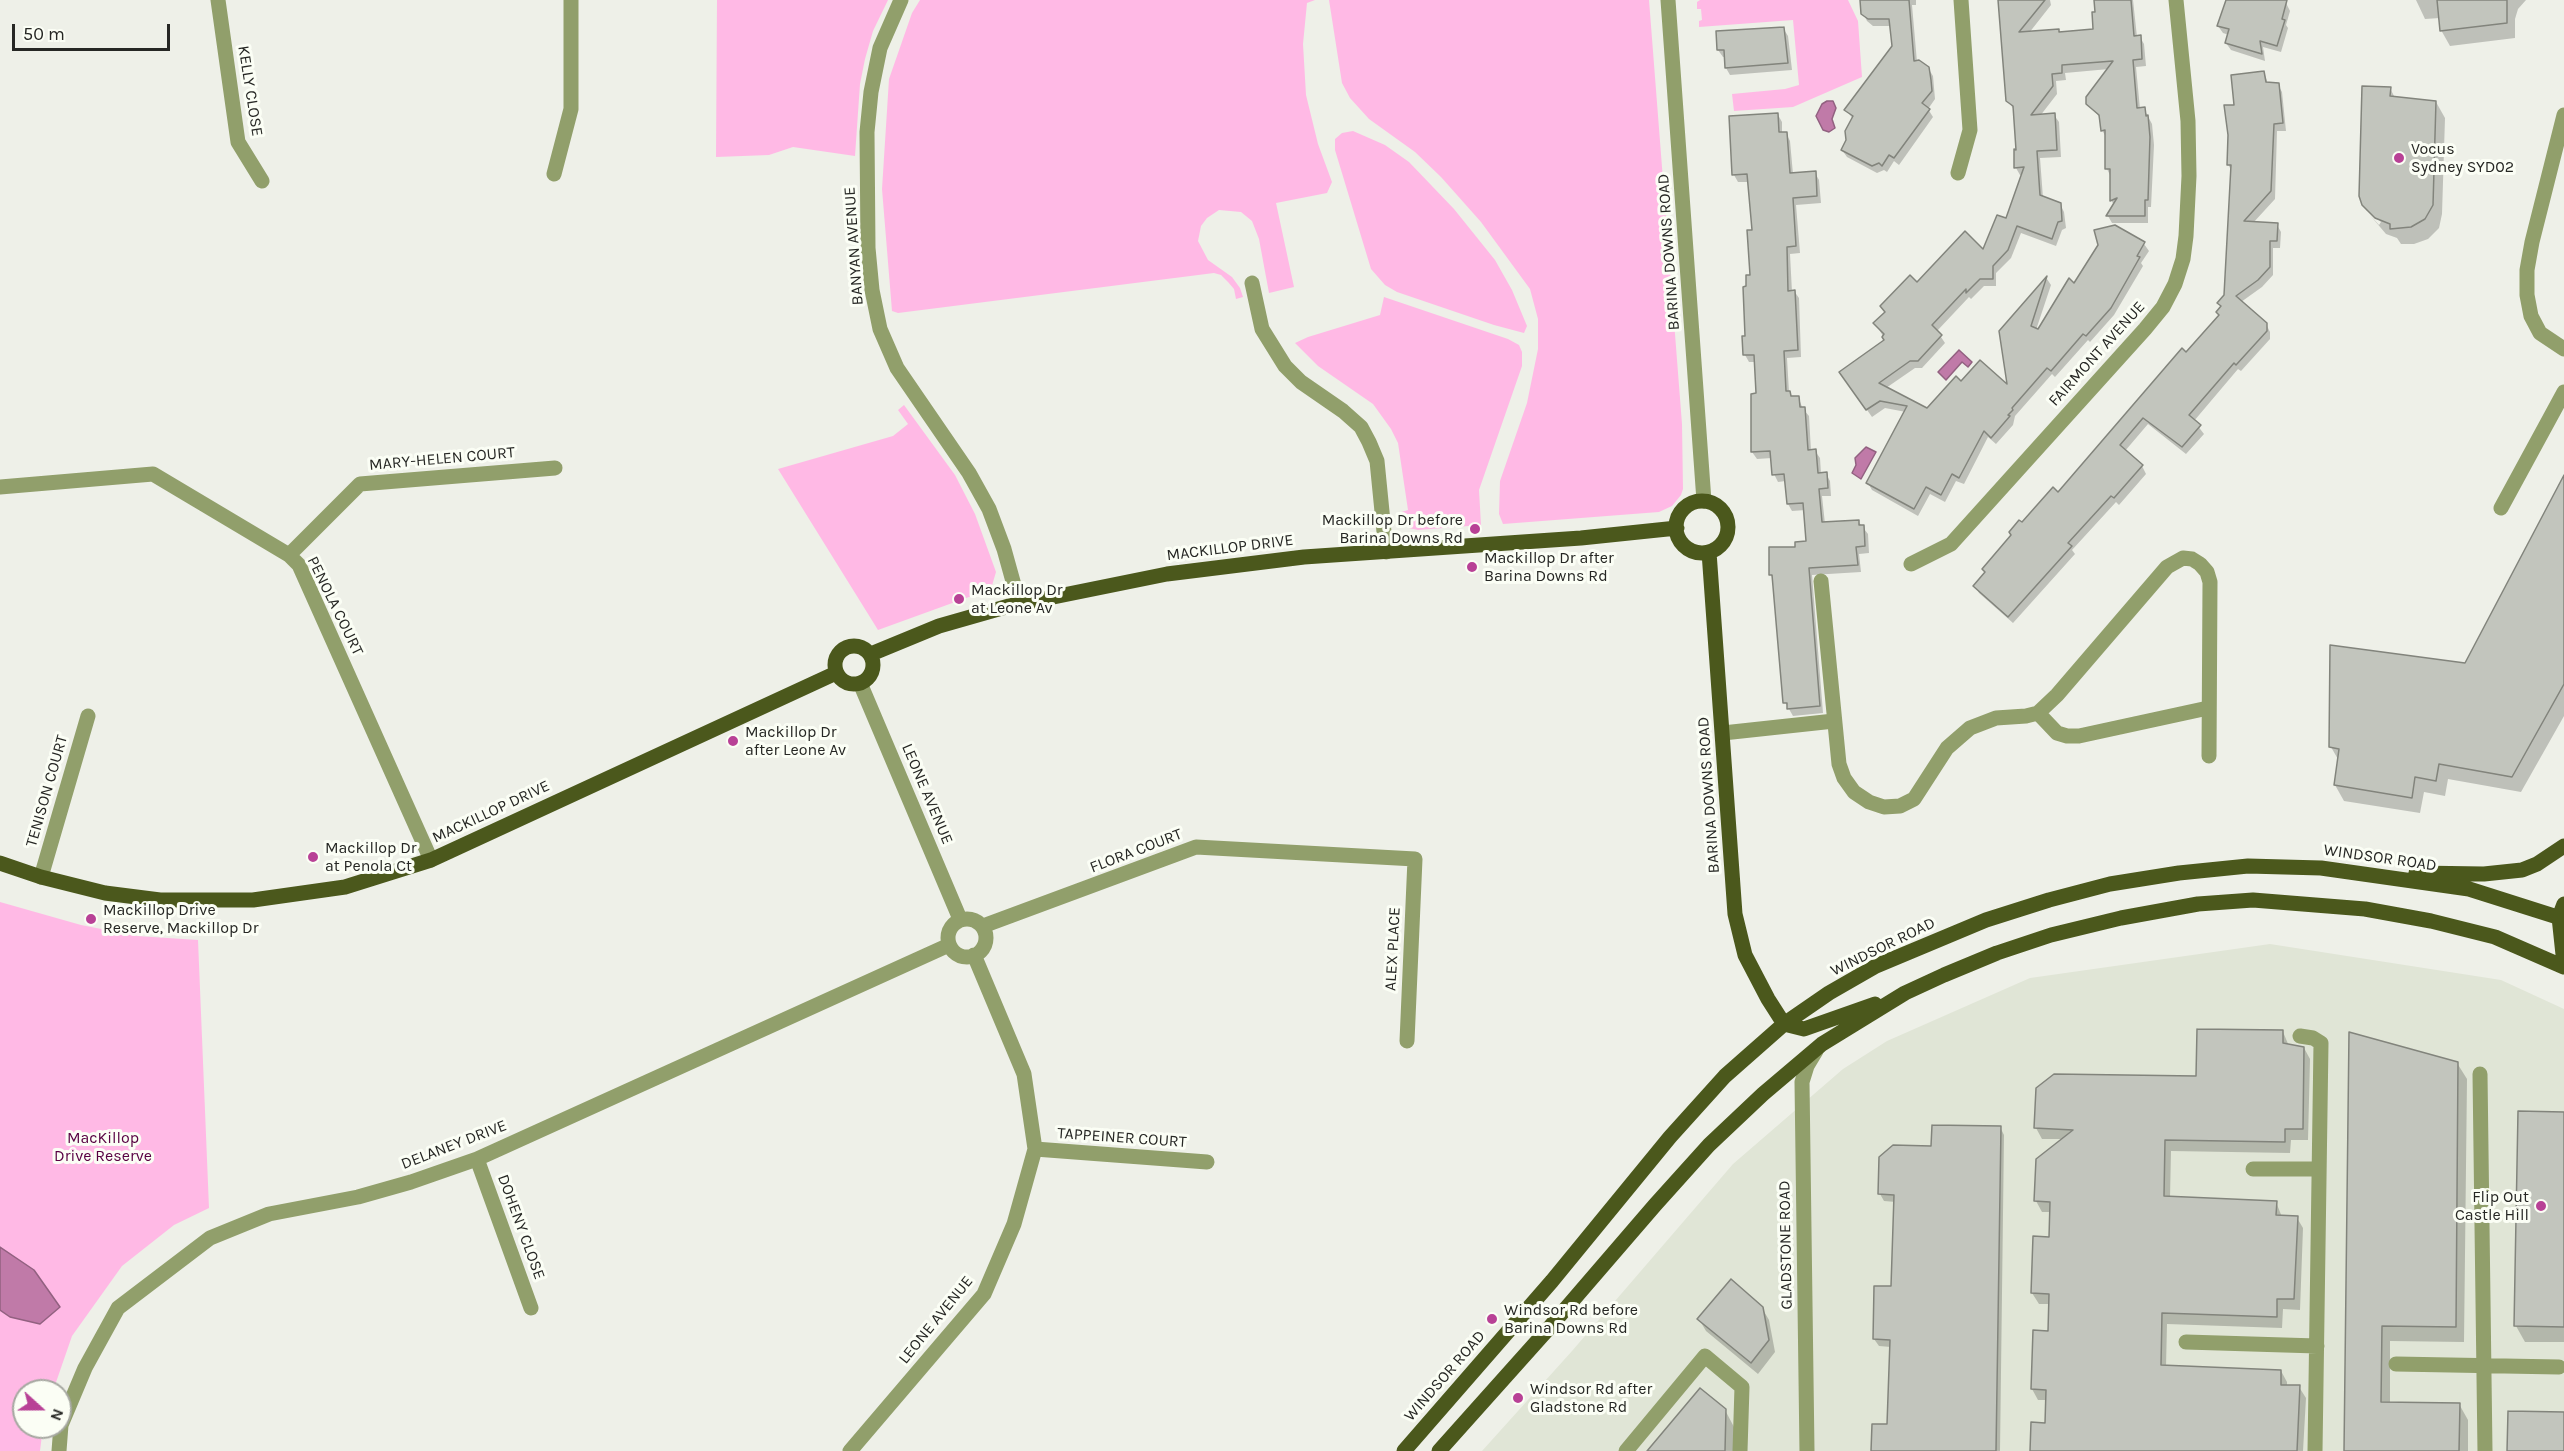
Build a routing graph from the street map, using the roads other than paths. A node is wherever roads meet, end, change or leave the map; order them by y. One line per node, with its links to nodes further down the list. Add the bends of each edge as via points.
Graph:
1 (218, 0): 10 (street, KELLY CLOSE, via 238,142)
2 (572, 0): 9 (street, via 570,109)
3 (901, 0): 24 (street, BANYAN AVENUE, via 880,48 871,92 866,176 872,290 880,329 897,368 989,509)
4 (1668, 0): 16 (street, BARINA DOWNS ROAD)
5 (1961, 0): 8 (street, via 1970,130)
6 (2176, 0): 22 (street, FAIRMONT AVENUE, via 2188,121 2189,176 2186,236 2175,284 2145,329 1951,544)
7 (2564, 115): 12 (street, via 2532,242 2527,296 2540,333)
8 (1958, 173)
9 (554, 174)
10 (262, 181)
11 (1252, 283): 19 (street, via 1262,329 1284,366 1361,427 1369,442 1377,461)
12 (2564, 349)
13 (2564, 392): 17 (street)
14 (555, 468): 21 (street, MARY-HELEN COURT, via 360,484)
15 (0, 487): 21 (street, PENOLA COURT, via 153,474)
16 (1704, 501): 18 (main road, via 1683,510); 20 (main road, via 1717,505 1728,525 1725,540)
17 (2501, 508)
18 (1677, 528): 19 (main road, MACKILLOP DRIVE); 20 (main road, via 1686,547)
19 (1386, 552): 24 (main road, MACKILLOP DRIVE, via 1304,557 1167,574)
20 (1709, 552): 32 (main road, BARINA DOWNS ROAD)
21 (290, 555): 36 (street, PENOLA COURT, via 299,565)
22 (1911, 564)
23 (1821, 581): 31 (street)
24 (1019, 603): 25 (main road, MACKILLOP DRIVE, via 939,626)
25 (871, 654): 26 (main road, via 860,646 847,647 836,659); 27 (main road, via 872,672)
26 (836, 673): 27 (main road, via 849,684); 36 (main road, MACKILLOP DRIVE)
27 (860, 683): 41 (street, LEONE AVENUE)
28 (2208, 708): 29 (street, via 2079,736 2057,733); 29 (street, via 2210,582 2200,564 2183,558 2167,567); 33 (street)
29 (2038, 713): 31 (street, via 1996,718 1971,728 1947,748 1914,798 1900,806 1884,807 1854,792 1844,778)
30 (88, 716): 39 (street, TENISON COURT)
31 (1834, 721): 32 (street)
32 (1723, 733): 47 (main road, BARINA DOWNS ROAD, via 1738,935)
33 (2209, 756)
34 (2564, 846): 38 (main road, via 2537,864 2505,873)
35 (1415, 859): 42 (street, FLORA COURT, via 1196,847); 49 (street, ALEX PLACE)
36 (431, 860): 39 (main road, MACKILLOP DRIVE, via 345,886 253,900 160,900 105,893)
37 (0, 863): 39 (main road, MACKILLOP DRIVE)
38 (2371, 874): 40 (main road, WINDSOR ROAD, via 2469,889); 47 (main road, WINDSOR ROAD, via 2248,866 2100,886 1986,920 1921,946 1876,966)
39 (41, 877)
40 (2562, 914): 45 (main road)
41 (960, 919): 42 (street, via 970,918); 43 (street, via 951,925)
42 (983, 926): 44 (street, via 987,937 984,948)
43 (949, 945): 44 (street, via 954,953); 53 (street, DELANEY DRIVE)
44 (974, 955): 52 (street, LEONE AVENUE, via 1024,1074)
45 (2564, 965): 46 (main road, via 2495,937 2431,921 2366,909 2253,900 2198,904 2051,935 1997,953)
46 (1905, 993): 47 (main road, via 1804,1029); 50 (main road)
47 (1784, 1024): 65 (main road, WINDSOR ROAD, via 1725,1076 1670,1137 1552,1281)
48 (2300, 1036): 56 (street, via 2321,1043)
49 (1407, 1041)
50 (1822, 1044): 66 (main road, via 1710,1145); 69 (street, GLADSTONE ROAD, via 1802,1082)
51 (2480, 1074): 61 (street)
52 (1035, 1149): 54 (street, TAPPEINER COURT); 64 (street, LEONE AVENUE, via 1014,1224 984,1294)
53 (477, 1159): 57 (street, DOHENY CLOSE); 63 (street, DELANEY DRIVE, via 358,1197 269,1214 231,1228 188,1253 118,1308 85,1368 61,1425)
54 (1207, 1162)
55 (2253, 1169): 56 (street)
56 (2319, 1169): 59 (street)
57 (531, 1308)
58 (2186, 1342): 59 (street)
59 (2317, 1346): 70 (street)
60 (2396, 1364): 61 (street)
61 (2484, 1366): 62 (street); 71 (street)
62 (2559, 1367)
63 (59, 1451)
64 (850, 1451)
65 (1404, 1451)
66 (1439, 1451)
67 (1626, 1451): 68 (street, via 1705,1356 1742,1387)
68 (1740, 1451)
69 (1807, 1451)
70 (2315, 1451)
71 (2485, 1451)

